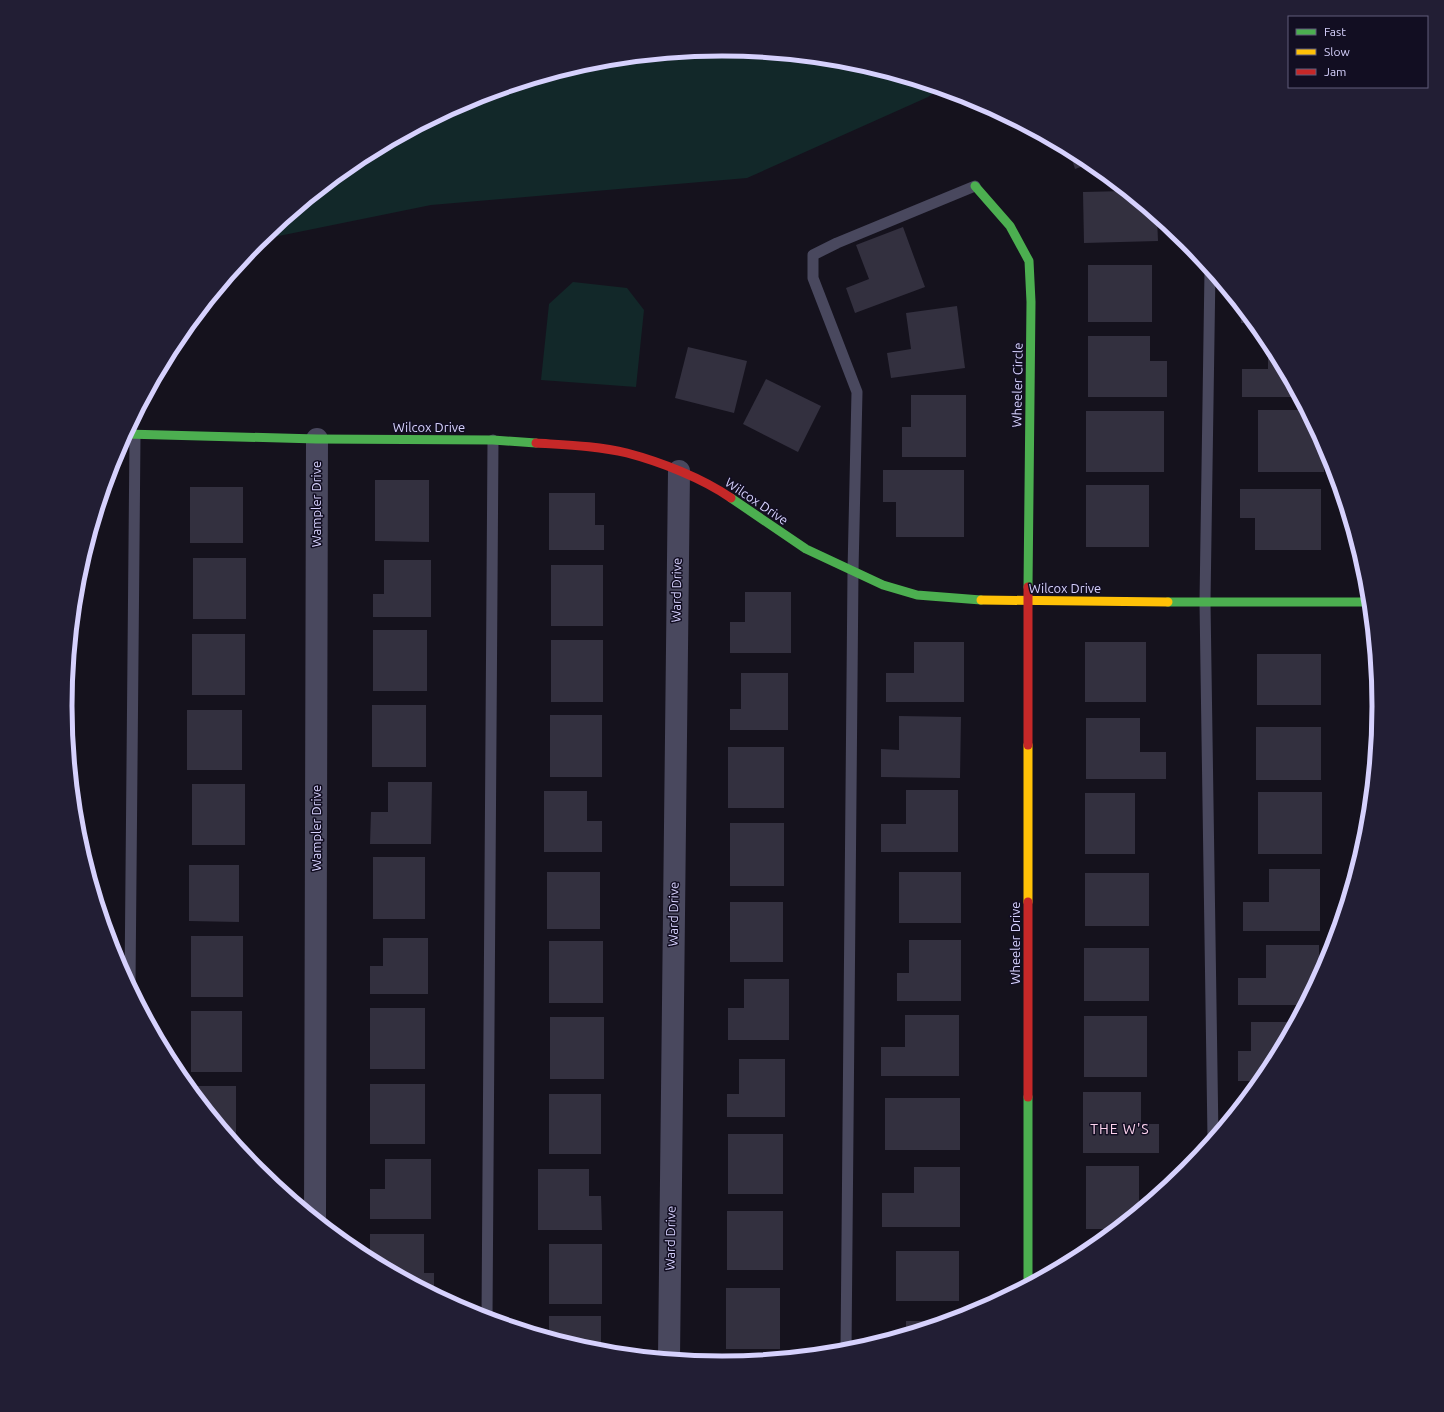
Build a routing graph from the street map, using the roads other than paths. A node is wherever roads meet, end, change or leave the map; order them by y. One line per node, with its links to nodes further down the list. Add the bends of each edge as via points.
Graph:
1 (975, 186): 8 (lane, via 813,254 813,278 857,392); 9 (street, Wheeler Circle, via 1010,226 1029,261 1032,302)
2 (1210, 276): 10 (lane)
3 (131, 435): 5 (street, Wilcox Drive)
4 (130, 438): 12 (lane)
5 (316, 439): 6 (street, Wilcox Drive); 14 (street, Wampler Drive)
6 (493, 440): 7 (street, Wilcox Drive, via 570,445 627,453); 16 (lane)
7 (679, 471): 8 (street, Wilcox Drive, via 719,490 806,549); 18 (street, Ward Drive)
8 (853, 571): 9 (street, Wilcox Drive, via 883,585 917,595); 17 (lane)
9 (1028, 602): 10 (street, Wilcox Drive); 15 (street, Wheeler Drive)
10 (1205, 602): 11 (street, Wilcox Drive); 13 (lane)
11 (1363, 602)
12 (130, 974)
13 (1214, 1131)
14 (315, 1213)
15 (1028, 1279)
16 (487, 1312)
17 (846, 1344)
18 (669, 1354)

